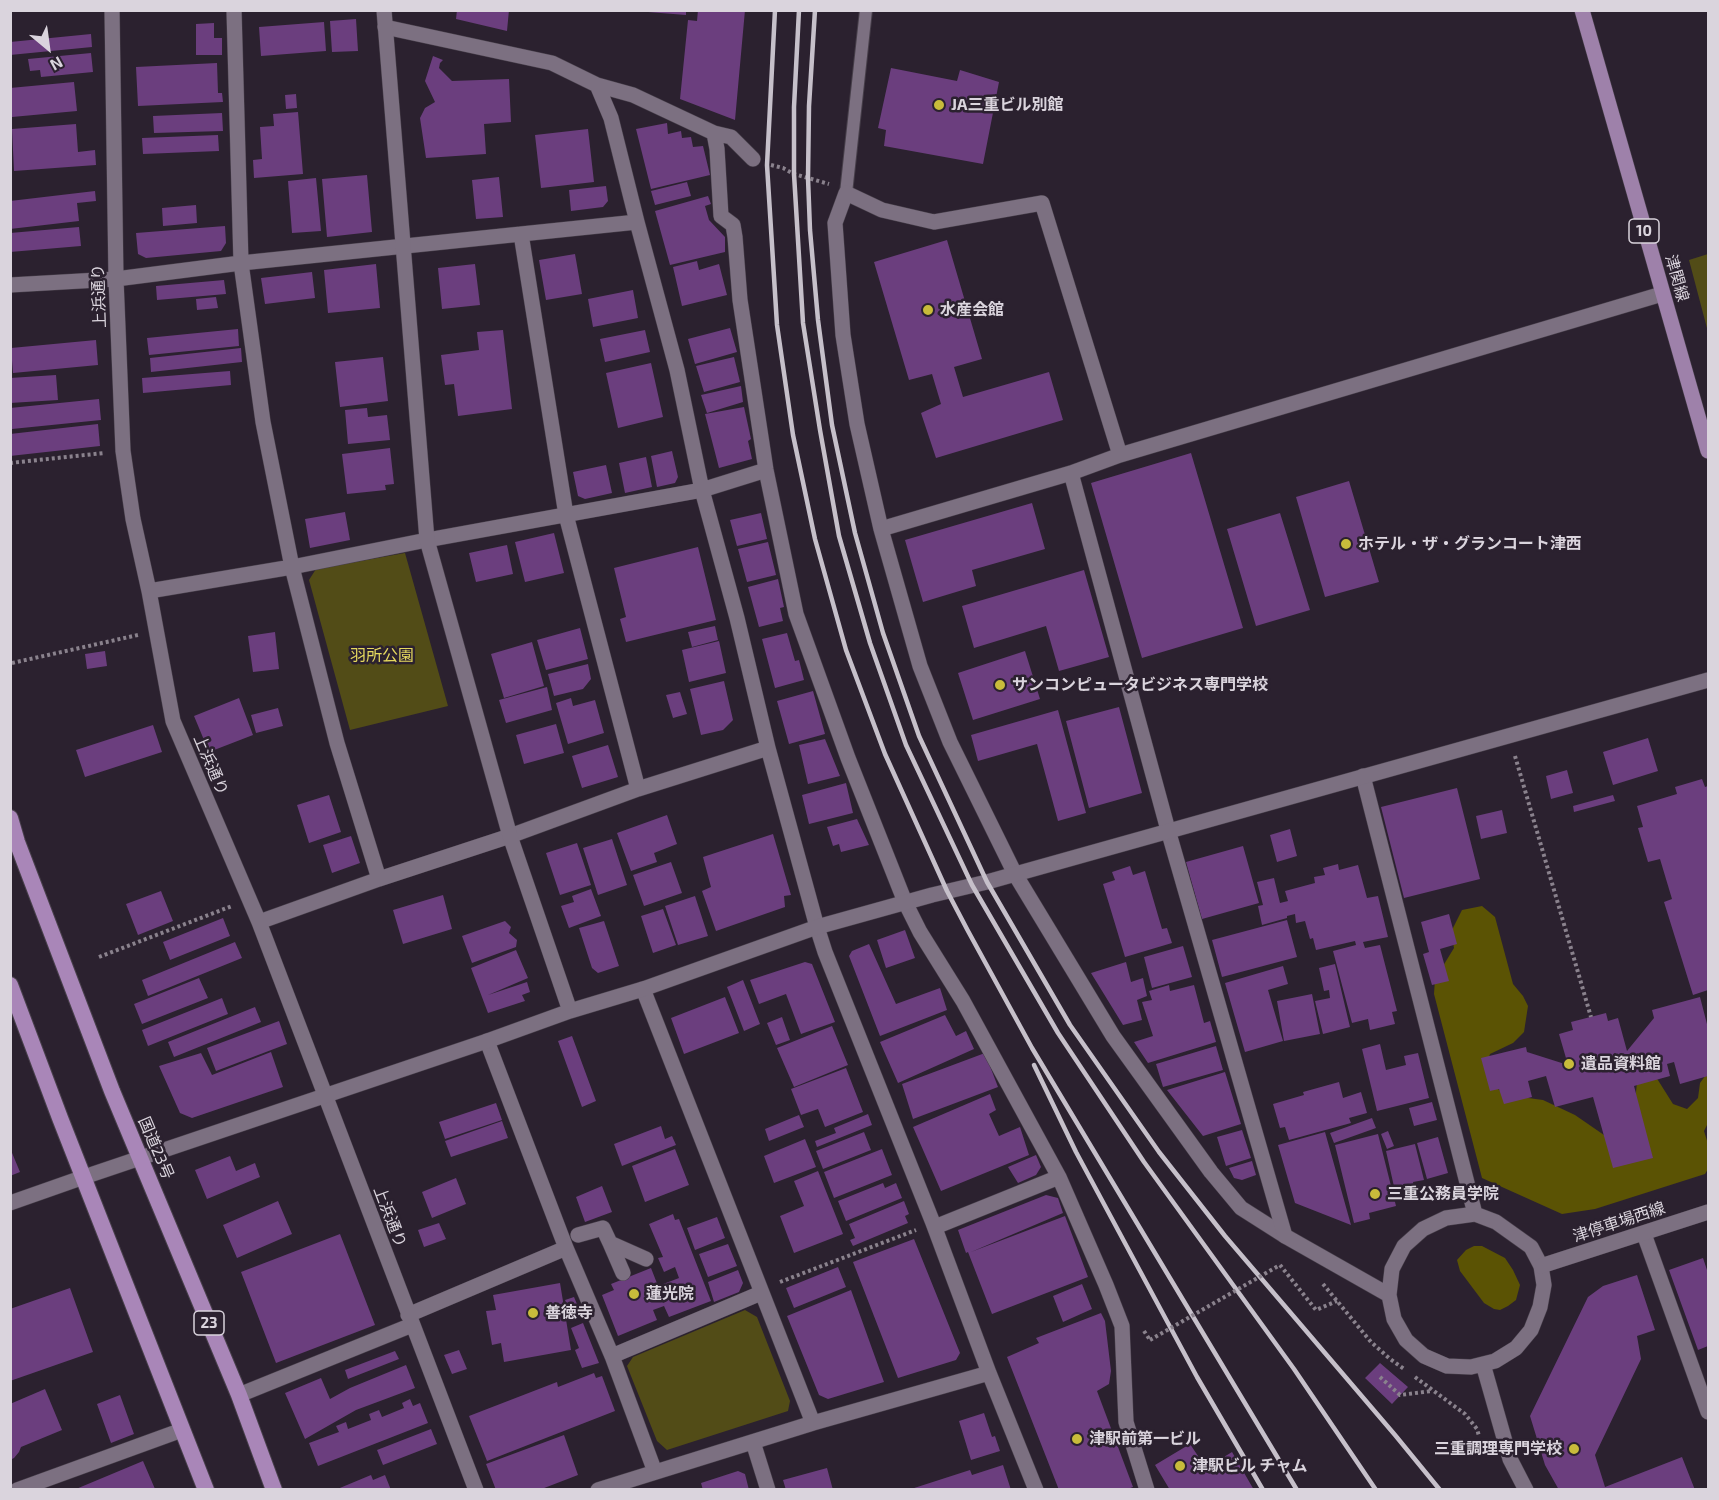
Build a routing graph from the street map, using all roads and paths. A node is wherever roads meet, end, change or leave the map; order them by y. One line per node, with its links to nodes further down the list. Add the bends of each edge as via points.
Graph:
1 (112, 10): 15 (street, 上浜通り)
2 (234, 10): 14 (street)
3 (384, 10): 6 (street)
4 (866, 10): 10 (lane)
5 (1582, 10): 17 (main road, 津関線 / 10)
6 (386, 27): 7 (street, via 552,63); 13 (street)
7 (597, 85): 8 (street, via 633,95); 11 (street, via 611,118)
8 (714, 134): 9 (street, via 731,137); 22 (street, via 721,216 733,225 740,300)
9 (753, 159): 10 (path)
10 (846, 193): 20 (street, via 882,210 934,222 1042,203); 26 (street, via 835,223 843,335)
11 (637, 222): 12 (street); 24 (street, via 677,370)
12 (521, 234): 13 (street); 25 (street)
13 (402, 247): 14 (street); 27 (street)
14 (242, 263): 15 (street); 28 (street, via 263,422)
15 (116, 279): 16 (street); 18 (street, 上浜通り)
16 (10, 285)
17 (1662, 294): 19 (main road, 津関線 / 10); 20 (street)
18 (123, 451): 21 (path); 29 (street, 上浜通り)
19 (1708, 451)
20 (1120, 455): 23 (street)
21 (10, 463)
22 (766, 470): 24 (street); 43 (street, via 796,614)
23 (1071, 473): 26 (street); 38 (street)
24 (702, 490): 25 (street); 34 (street)
25 (566, 515): 27 (street); 36 (street)
26 (880, 529): 40 (street, via 920,666 950,742)
27 (427, 540): 28 (street); 39 (street)
28 (292, 567): 29 (street); 41 (street, via 337,743)
29 (149, 591): 30 (street, 上浜通り)
30 (156, 631): 31 (path); 42 (street, 上浜通り, via 173,721)
31 (12, 663)
32 (1708, 680): 33 (street)
33 (1509, 735): 35 (street); 50 (path)
34 (768, 748): 36 (street); 45 (street)
35 (1363, 776): 38 (street); 58 (street)
36 (638, 789): 39 (street)
37 (10, 818): 53 (highway, 国道23号 / 23)
38 (1168, 830): 40 (street); 62 (street)
39 (510, 836): 41 (street); 49 (street)
40 (1015, 874): 43 (street); 62 (street, via 1113,1036 1211,1172 1241,1208)
41 (379, 879): 44 (street)
42 (249, 899): 44 (street, 上浜通り); 46 (path)
43 (905, 902): 45 (street); 55 (street)
44 (259, 922): 52 (street, 上浜通り)
45 (817, 927): 48 (street); 59 (street)
46 (99, 957)
47 (10, 985): 54 (highway)
48 (643, 989): 49 (street); 68 (street)
49 (570, 1011): 51 (street)
50 (1591, 1017)
51 (487, 1041): 52 (street); 64 (street)
52 (325, 1097): 53 (street); 71 (street, 上浜通り)
53 (141, 1158): 54 (street); 78 (highway, 国道23号 / 23)
54 (84, 1177): 56 (street); 81 (highway)
55 (1059, 1177): 59 (street); 91 (street, via 1122,1326 1126,1422)
56 (10, 1203)
57 (1708, 1212): 60 (street, 津停車場西線)
58 (1475, 1214): 66 (street, via 1496,1222 1531,1247); 69 (street, via 1446,1218 1423,1229 1404,1246 1392,1269)
59 (934, 1225): 68 (path, via 774,1284); 75 (street)
60 (1644, 1234): 66 (street, 津停車場西線); 79 (street)
61 (578, 1235): 63 (street, via 603,1228)
62 (1285, 1236): 69 (street)
63 (610, 1243): 65 (street); 67 (street)
64 (566, 1248): 71 (street); 73 (street)
65 (646, 1259)
66 (1541, 1266): 74 (street, via 1544,1285 1531,1330 1516,1348)
67 (622, 1273)
68 (761, 1293): 73 (street); 80 (street)
69 (1389, 1295): 74 (street, via 1394,1319 1406,1340 1424,1356 1447,1366)
70 (1336, 1300): 72 (path, bridge, via 1316,1310 1280,1265)
71 (410, 1320): 78 (street); 87 (street, 上浜通り)
72 (1150, 1340)
73 (612, 1356): 83 (street)
74 (1483, 1364): 92 (street, via 1509,1459)
75 (989, 1373): 80 (street); 90 (street)
76 (1380, 1377): 77 (path, via 1400,1395)
77 (1432, 1391)
78 (239, 1395): 86 (highway, 国道23号 / 23)
79 (1708, 1411)
80 (813, 1423): 82 (street)
81 (182, 1430): 84 (street); 85 (highway)
82 (753, 1442): 83 (street); 89 (street)
83 (655, 1472): 88 (street)
84 (16, 1490)
85 (206, 1490)
86 (274, 1490)
87 (476, 1490)
88 (598, 1490)
89 (768, 1490)
90 (1035, 1490)
91 (1147, 1490)
92 (1526, 1490)

